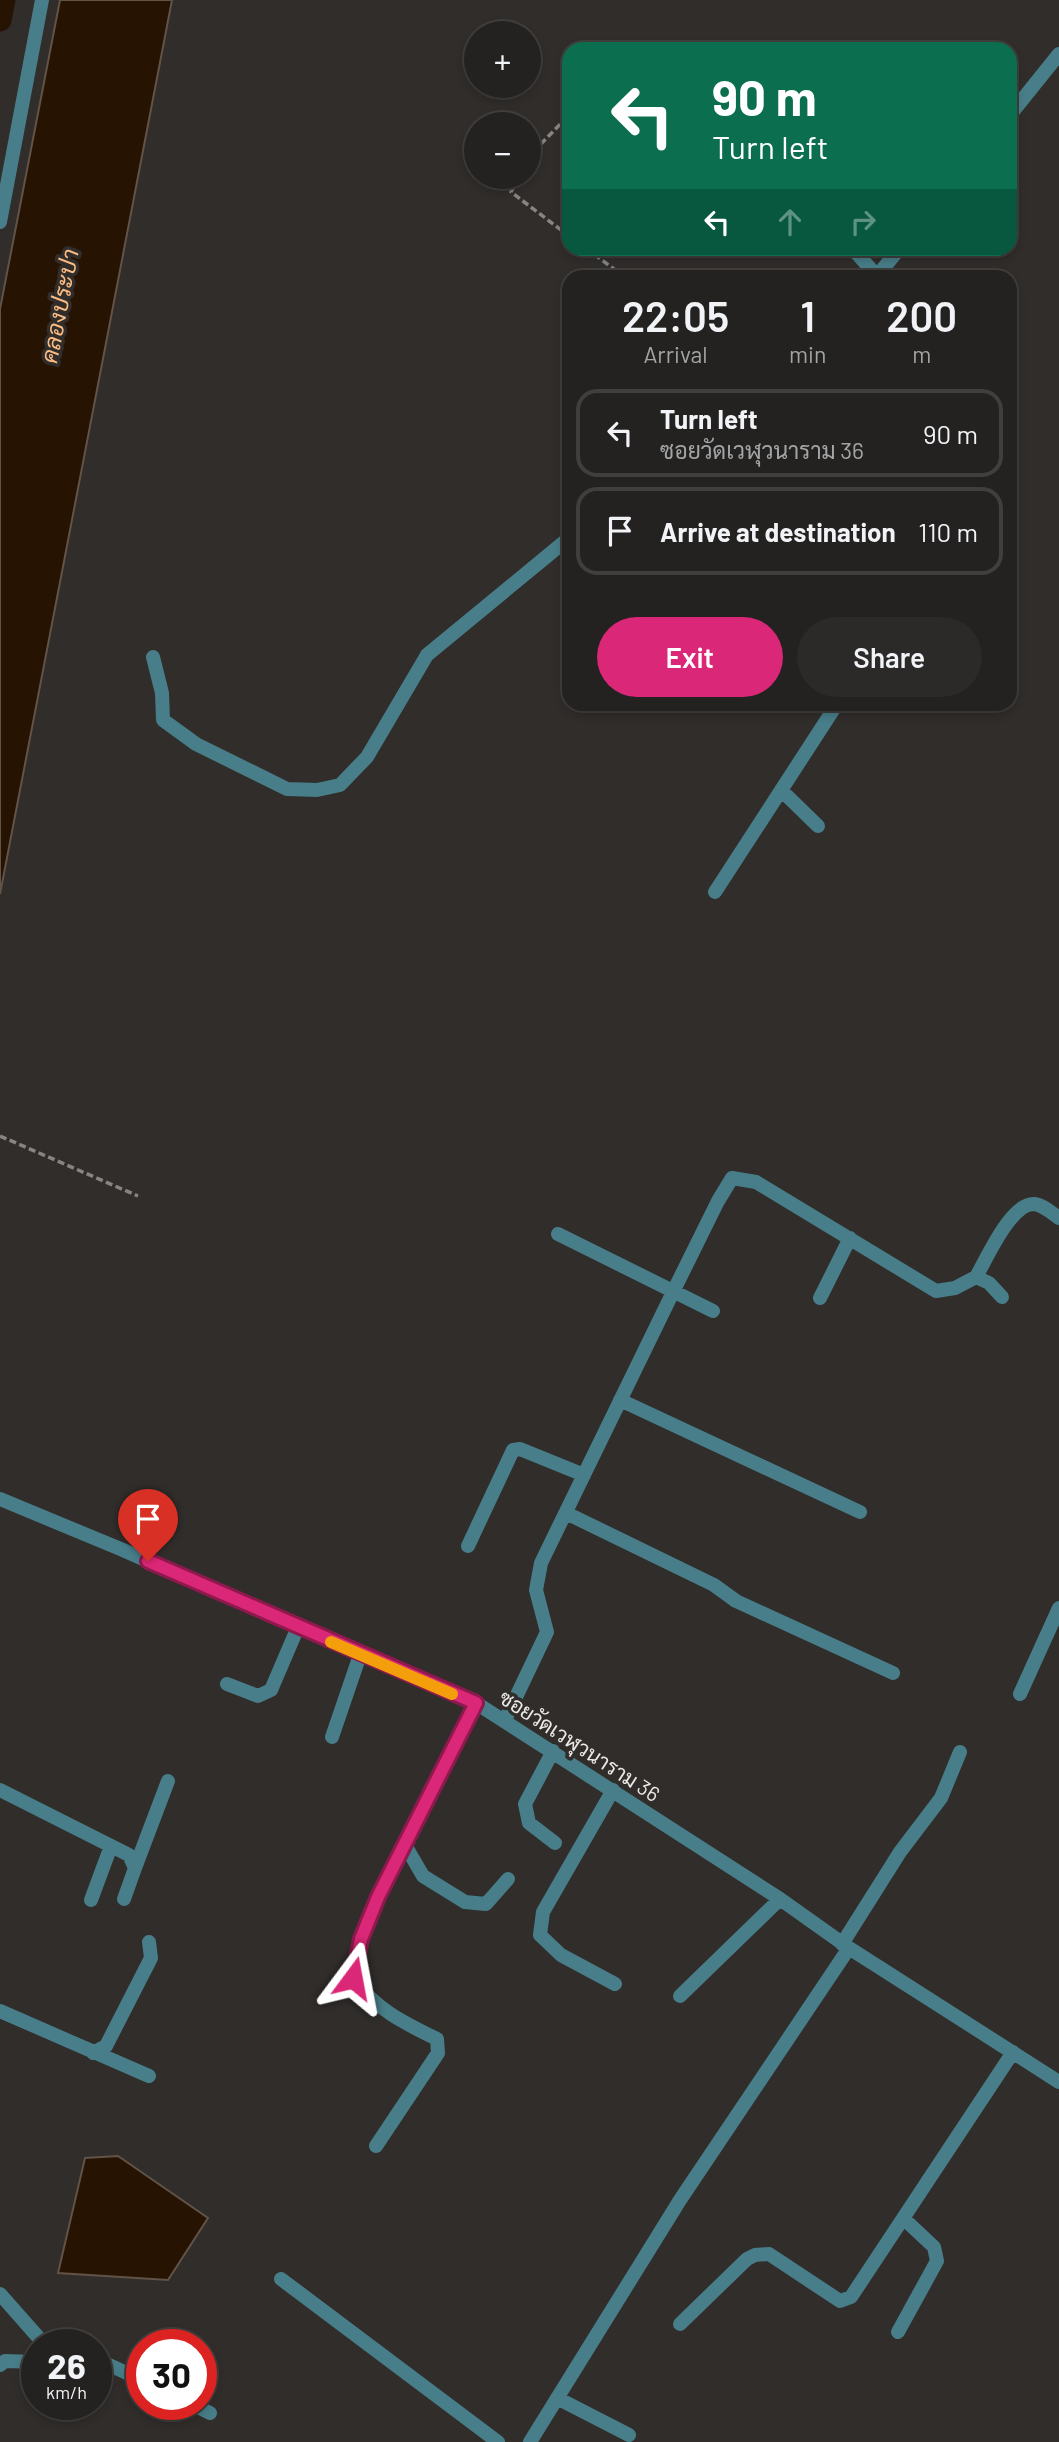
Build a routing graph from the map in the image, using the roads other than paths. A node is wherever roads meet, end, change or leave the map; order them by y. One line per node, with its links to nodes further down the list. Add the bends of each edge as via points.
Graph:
1 (43, 0): 4 (street)
2 (1059, 54): 3 (street)
3 (1017, 106)
4 (0, 222)
5 (859, 256): 7 (street)
6 (893, 256): 8 (street)
7 (872, 270)
8 (882, 270)
9 (562, 544): 10 (street, via 427,655 367,757 340,785 287,789 196,744 163,720)
10 (153, 657)
11 (832, 711): 12 (street)
12 (781, 790): 13 (street); 14 (street)
13 (818, 826)
14 (715, 892)
15 (1059, 1218): 18 (street, via 1032,1204 1017,1209)
16 (558, 1234): 19 (street)
17 (850, 1238): 18 (street, via 936,1292); 19 (street, via 757,1182 732,1178); 21 (street)
18 (976, 1277): 20 (street)
19 (673, 1292): 22 (street); 23 (street)
20 (1002, 1297)
21 (820, 1298)
22 (713, 1311)
23 (620, 1400): 24 (street); 26 (street)
24 (584, 1475): 27 (street); 28 (street, via 513,1450)
25 (0, 1499): 30 (street, ซอยวัดเวฬุวนาราม 36)
26 (860, 1512)
27 (566, 1513): 32 (street, via 714,1585 736,1601); 36 (street, via 541,1563 536,1590 547,1632)
28 (468, 1546)
29 (1059, 1608): 34 (street)
30 (298, 1627): 31 (street, ซอยวัดเวฬุวนาราม 36); 33 (street, via 271,1690 258,1696)
31 (360, 1655): 35 (street, ซอยวัดเวฬุวนาราม 36); 37 (street)
32 (893, 1673)
33 (227, 1684)
34 (1020, 1694)
35 (476, 1703): 36 (street, ซอยวัดเวฬุวนาราม 36); 44 (street)
36 (505, 1720): 38 (street, ซอยวัดเวฬุวนาราม 36)
37 (332, 1737)
38 (553, 1751): 42 (street, ซอยวัดเวฬุวนาราม 36); 43 (street, via 525,1804 530,1822)
39 (960, 1752): 52 (street, via 941,1798 900,1852)
40 (168, 1782): 46 (street)
41 (0, 1790): 45 (street)
42 (612, 1790): 49 (street, ซอยวัดเวฬุวนาราม 36); 53 (street, via 543,1912 540,1935 561,1955)
43 (555, 1843)
44 (405, 1845): 47 (street, via 423,1876 465,1902 486,1903); 60 (street, via 361,1939 353,1978 367,1997 437,2039 438,2053)
45 (111, 1846): 46 (street, via 129,1855); 50 (street)
46 (135, 1868): 48 (street)
47 (508, 1879)
48 (124, 1899)
49 (780, 1899): 52 (street, ซอยวัดเวฬุวนาราม 36); 54 (street)
50 (91, 1900)
51 (149, 1942): 57 (street, via 151,1958 106,2046)
52 (846, 1946): 56 (street, ซอยวัดเวฬุวนาราม 36); 69 (street)
53 (615, 1984)
54 (680, 1996)
55 (0, 2011): 57 (street)
56 (1013, 2052): 59 (street, ซอยวัดเวฬุวนาราม 36); 61 (street)
57 (93, 2053): 58 (street)
58 (149, 2076)
59 (1059, 2082)
60 (376, 2146)
61 (903, 2218): 64 (street, via 851,2297 840,2301 769,2254 755,2255); 66 (street, via 934,2247 937,2261)
62 (281, 2279): 71 (street)
63 (0, 2294): 65 (street)
64 (680, 2324)
65 (31, 2329)
66 (898, 2332)
67 (21, 2362): 68 (street)
68 (0, 2365)
69 (557, 2398): 70 (street); 72 (street)
70 (629, 2435)
71 (498, 2442)
72 (530, 2442)

